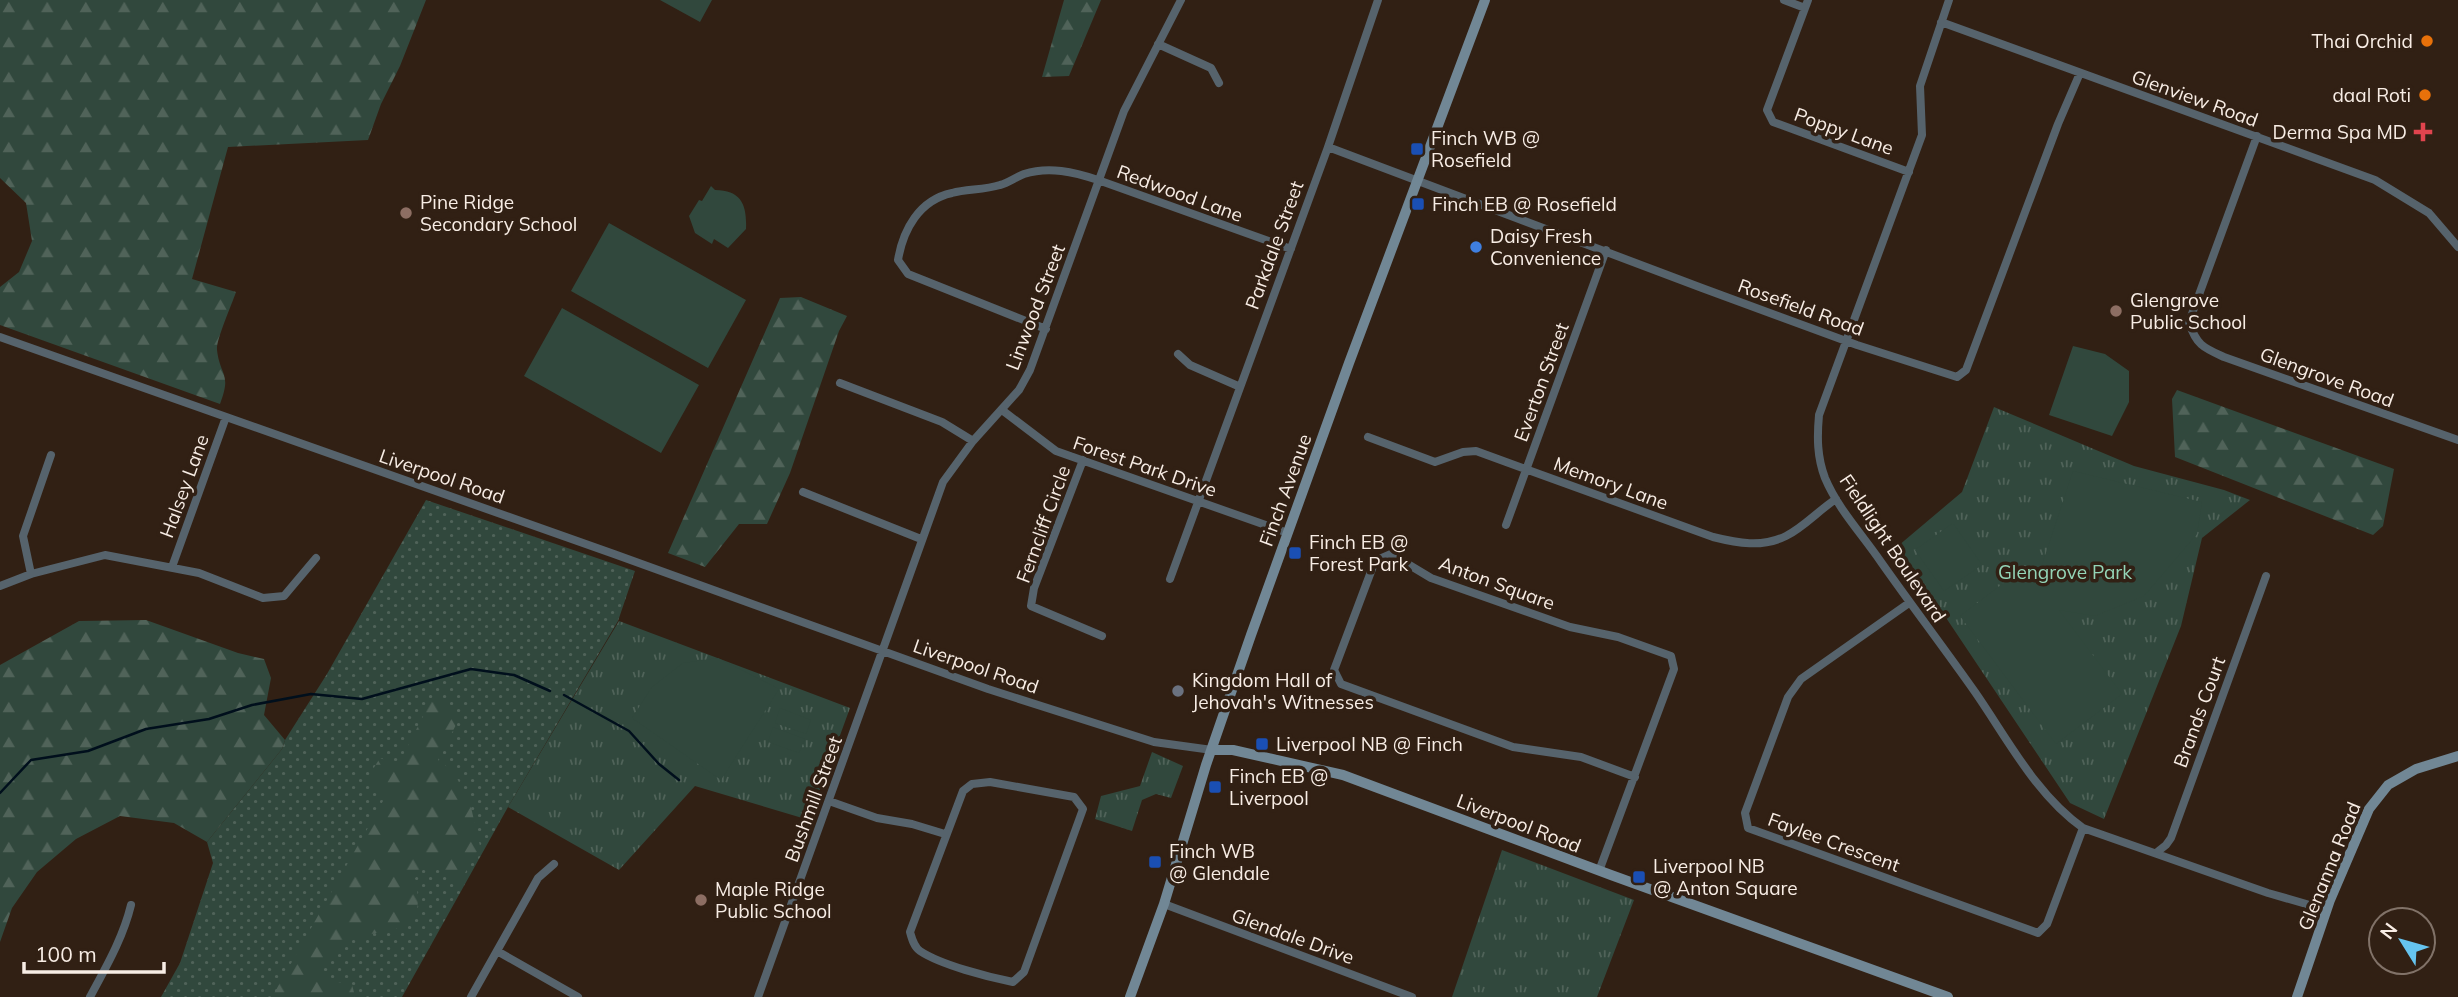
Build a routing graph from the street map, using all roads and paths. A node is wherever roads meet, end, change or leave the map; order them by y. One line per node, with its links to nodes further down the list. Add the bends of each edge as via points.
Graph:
1 (1181, 0): 8 (street, Linwood Street)
2 (1378, 0): 12 (street, Parkdale Street)
3 (1485, 0): 15 (main road, Finch Avenue)
4 (1784, 0): 6 (street)
5 (1949, 0): 7 (street, Fieldlight Boulevard)
6 (1806, 4): 13 (street, Poppy Lane, via 1767,110 1773,122)
7 (1941, 22): 9 (street, Glenview Road); 13 (street, Fieldlight Boulevard, via 1920,86 1922,135)
8 (1158, 44): 10 (street, via 1211,68); 14 (street, Linwood Street, via 1124,111)
9 (2080, 73): 11 (street, Glenview Road); 21 (street, Rosefield Road, via 1966,370 1957,377)
10 (1219, 83)
11 (2257, 136): 16 (street, Glenview Road, via 2375,180 2429,213); 28 (street, Glengrove Road, via 2189,322 2193,336 2202,347 2224,357)
12 (1328, 147): 15 (street, Rosefield Road); 17 (street, Parkdale Street)
13 (1909, 172): 21 (street, Fieldlight Boulevard)
14 (1098, 180): 17 (street, Redwood Lane); 19 (street, Linwood Street); 19 (street, Redwood Lane, via 1051,169 999,186 948,193 911,220 901,239 898,260 908,274)
15 (1416, 181): 18 (street, Rosefield Road); 37 (main road, Finch Avenue)
16 (2458, 247)
17 (1291, 249): 24 (street, Parkdale Street)
18 (1606, 250): 21 (street, Rosefield Road); 32 (street, Everton Street)
19 (1045, 330): 25 (street, Linwood Street, via 1030,370)
20 (0, 337): 26 (street, Liverpool Road)
21 (1848, 340): 34 (street, Fieldlight Boulevard, via 1819,415 1817,437 1819,460)
22 (1178, 354): 24 (street, via 1190,365)
23 (840, 383): 29 (street, via 942,422)
24 (1238, 386): 35 (street, Parkdale Street)
25 (1002, 410): 29 (street, Linwood Street); 31 (street, Forest Park Drive, via 1056,451)
26 (226, 417): 40 (street, Halsey Lane); 47 (street, Liverpool Road)
27 (1368, 437): 32 (street, Memory Lane, via 1434,462 1476,451)
28 (2458, 440)
29 (973, 442): 38 (street, Linwood Street, via 943,482)
30 (51, 455): 41 (street, via 23,536)
31 (1083, 460): 35 (street, Forest Park Drive); 46 (street, Ferncliff Circle, via 1031,606)
32 (1527, 469): 34 (street, Memory Lane, via 1741,544 1786,536); 36 (street, Everton Street)
33 (803, 492): 38 (street)
34 (1836, 499): 45 (street, Fieldlight Boulevard)
35 (1198, 501): 37 (street, Forest Park Drive); 43 (street)
36 (1506, 525)
37 (1288, 533): 48 (main road, Finch Avenue)
38 (921, 540): 47 (street, Linwood Street)
39 (316, 558): 40 (street, via 284,596 263,598)
40 (172, 567): 41 (street, via 105,555)
41 (32, 575): 44 (street)
42 (2266, 576): 54 (street, Brands Court, via 2171,838)
43 (1170, 579)
44 (0, 586)
45 (1909, 603): 52 (street, Fieldlight Boulevard, via 2039,785 2065,815); 52 (street, Faylee Crescent, via 1801,679 1788,697 1745,813 1748,828 2038,933 2047,924)
46 (1102, 636)
47 (882, 651): 48 (street, Liverpool Road, via 1089,723 1154,742); 51 (street, Bushmill Street)
48 (1212, 750): 56 (main road, Liverpool Road, via 1233,750 1343,775); 57 (main road, Finch Avenue)
49 (2458, 756): 59 (main road, Glenanna Road, via 2416,769 2380,793)
50 (1635, 777): 50 (street, Anton Square, via 1674,668 1671,656 1431,578 1391,554 1375,561 1334,670 1341,684 1513,747 1581,757); 56 (street, Anton Square)
51 (829, 801): 53 (street); 64 (street, Bushmill Street)
52 (2084, 828): 54 (street, Fieldlight Boulevard)
53 (945, 834): 53 (street, via 910,932 912,941 918,950 943,961 1013,982 1024,972 1082,806 1074,797 990,782 972,784 962,791)
54 (2156, 853): 59 (street, Fieldlight Boulevard)
55 (554, 864): 60 (street, via 538,878)
56 (1599, 871): 67 (main road, Liverpool Road)
57 (1164, 904): 65 (main road, Finch Avenue); 66 (street, Glendale Drive)
58 (131, 905): 61 (street, via 115,951)
59 (2327, 910): 68 (main road, Glenanna Road)
60 (497, 951): 62 (street); 63 (street)
61 (90, 997)
62 (471, 997)
63 (578, 997)
64 (758, 997)
65 (1130, 997)
66 (1412, 997)
67 (1948, 997)
68 (2297, 997)

